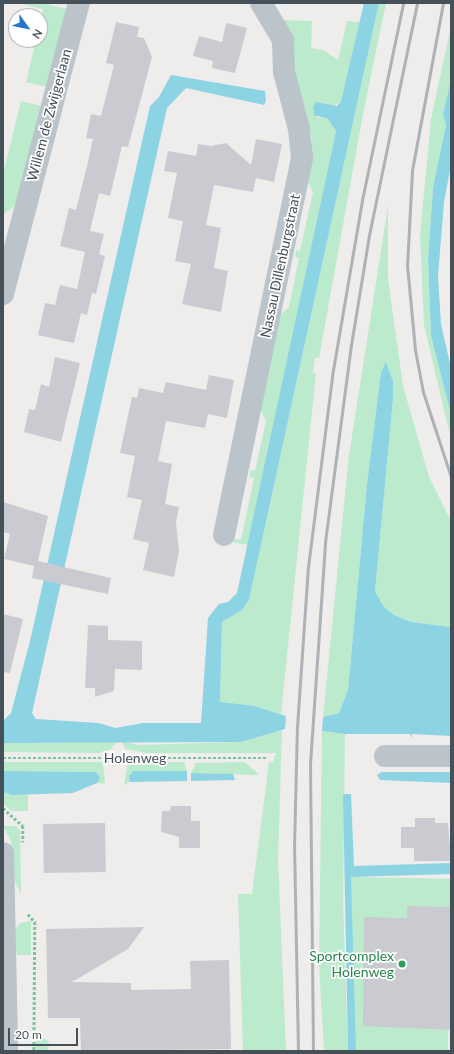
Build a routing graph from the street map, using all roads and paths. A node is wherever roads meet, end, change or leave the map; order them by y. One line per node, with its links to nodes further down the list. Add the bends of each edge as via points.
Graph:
1 (79, 3): 3 (street, Willem de Zwijgerlaan)
2 (261, 3): 5 (street, Nassau Dillenburgstraat, via 283,40 284,72 299,129 302,158)
3 (11, 226): 4 (street, Willem de Zwijgerlaan)
4 (3, 294)
5 (224, 535)
6 (384, 756): 7 (street)
7 (451, 756)
8 (3, 758): 9 (path, Holenweg)
9 (267, 758)
10 (3, 853): 11 (street)
11 (8, 1051)

